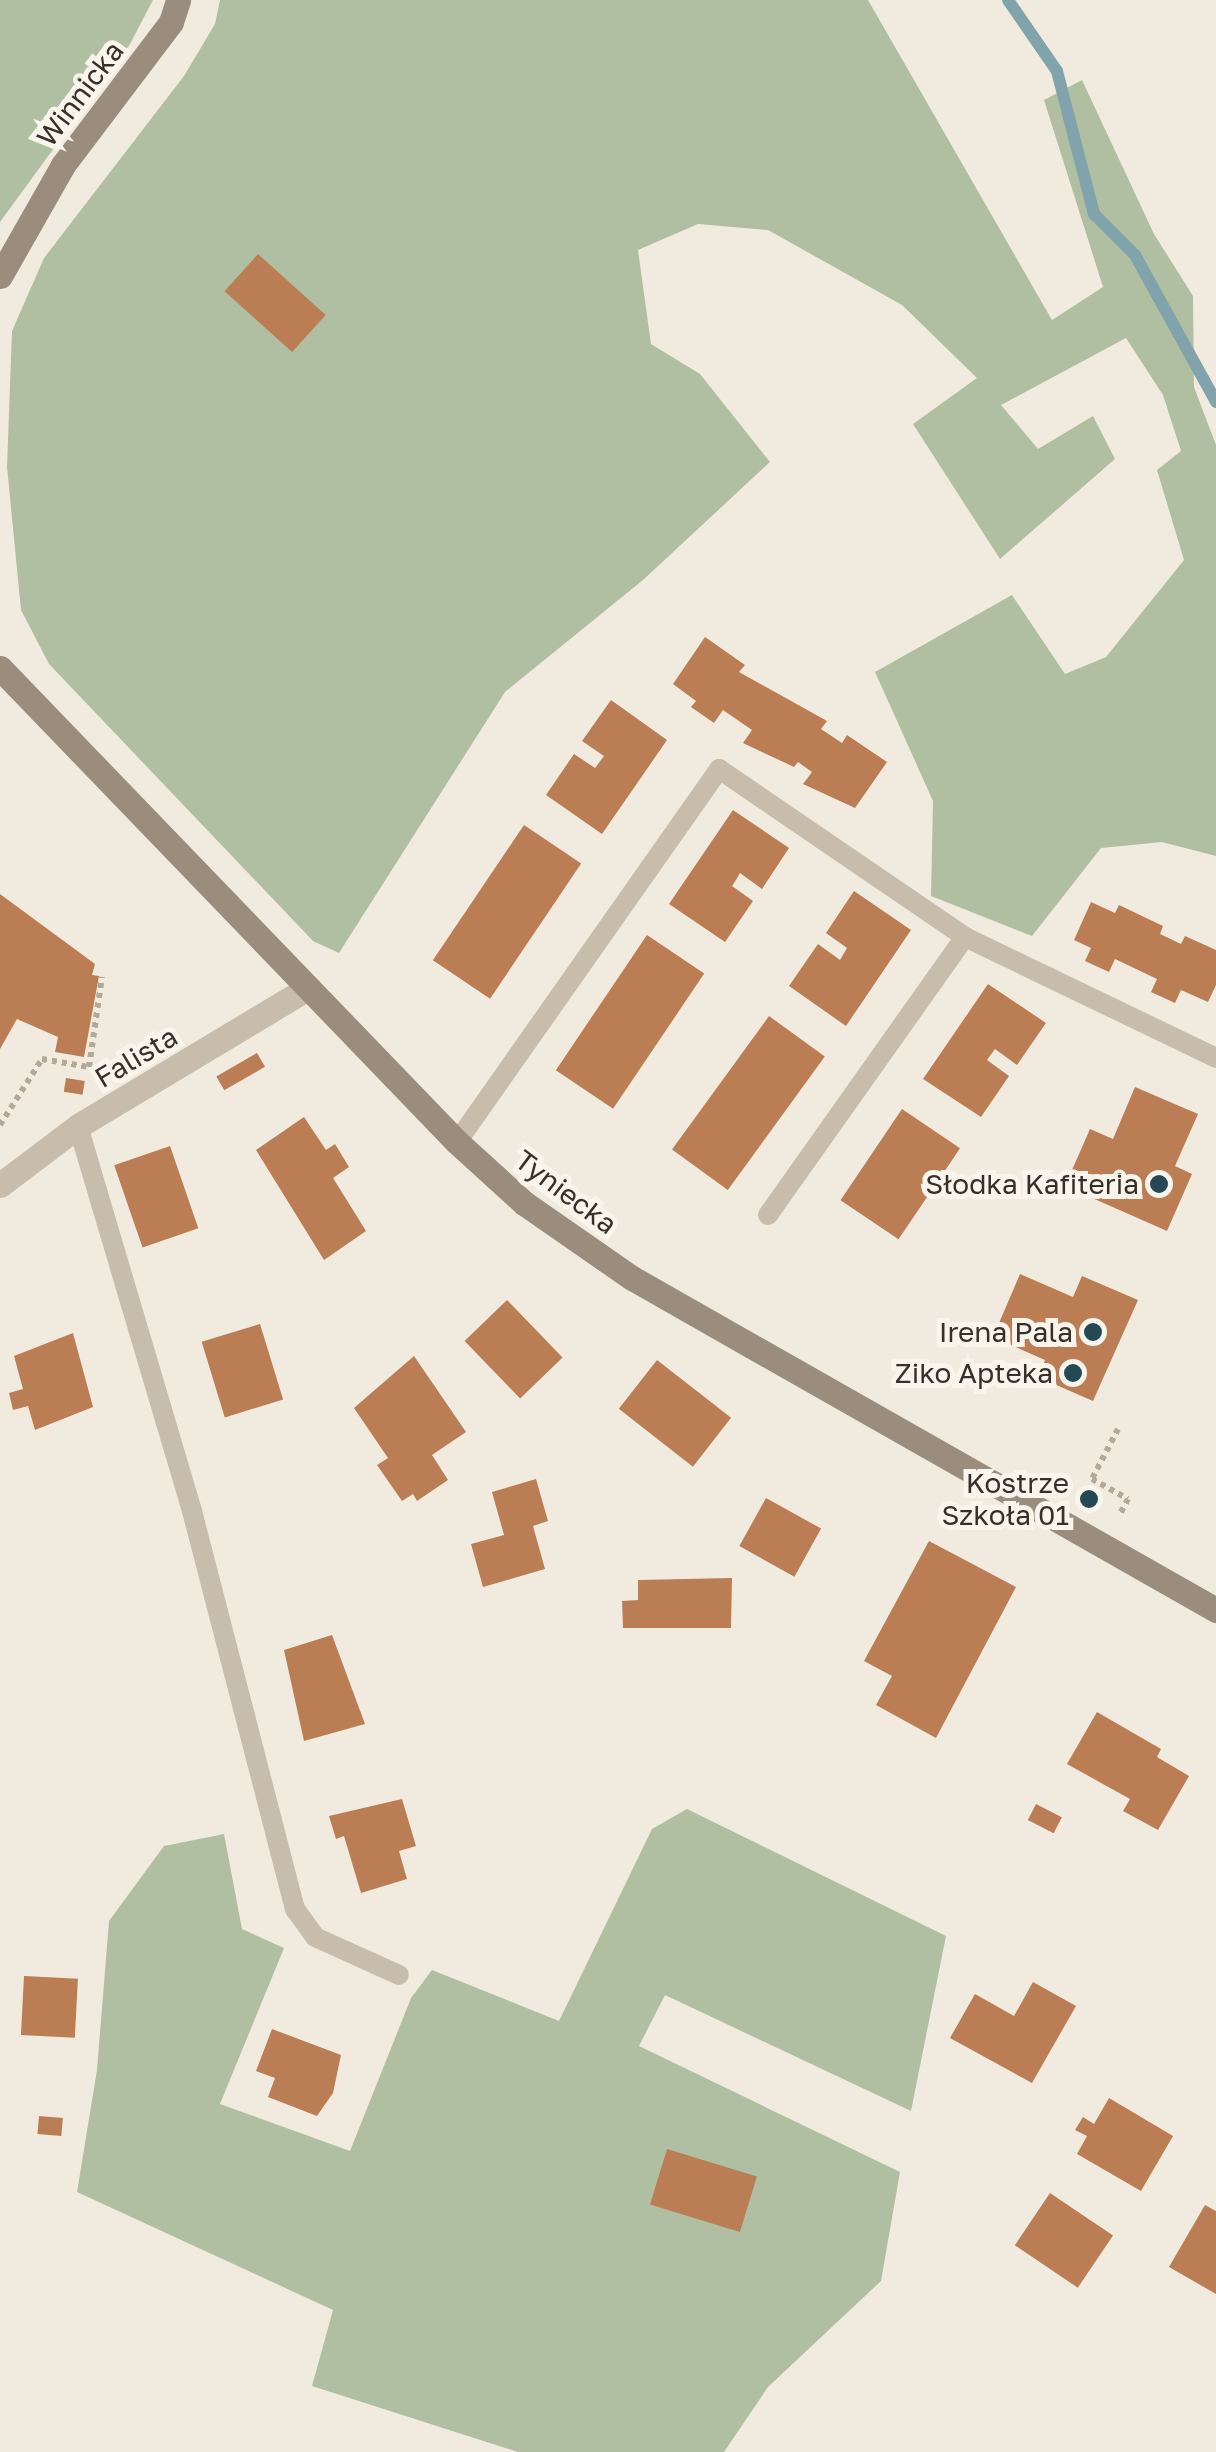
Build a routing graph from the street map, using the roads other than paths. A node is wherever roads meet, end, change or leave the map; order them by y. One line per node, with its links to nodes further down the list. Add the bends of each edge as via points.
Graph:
1 (178, 0): 2 (street, Winnicka, via 171,22 63,165)
2 (0, 276)
3 (0, 668): 5 (street, Tyniecka)
4 (965, 938): 6 (lane); 8 (lane, via 719,768); 10 (lane)
5 (308, 988): 7 (street, Falista); 8 (street, Tyniecka)
6 (1216, 1058)
7 (78, 1126): 9 (street, Falista); 12 (lane, via 192,1511 295,1909 316,1937)
8 (457, 1142): 11 (street, Tyniecka, via 524,1203 632,1278)
9 (0, 1185)
10 (768, 1215)
11 (1216, 1610)
12 (399, 1975)

